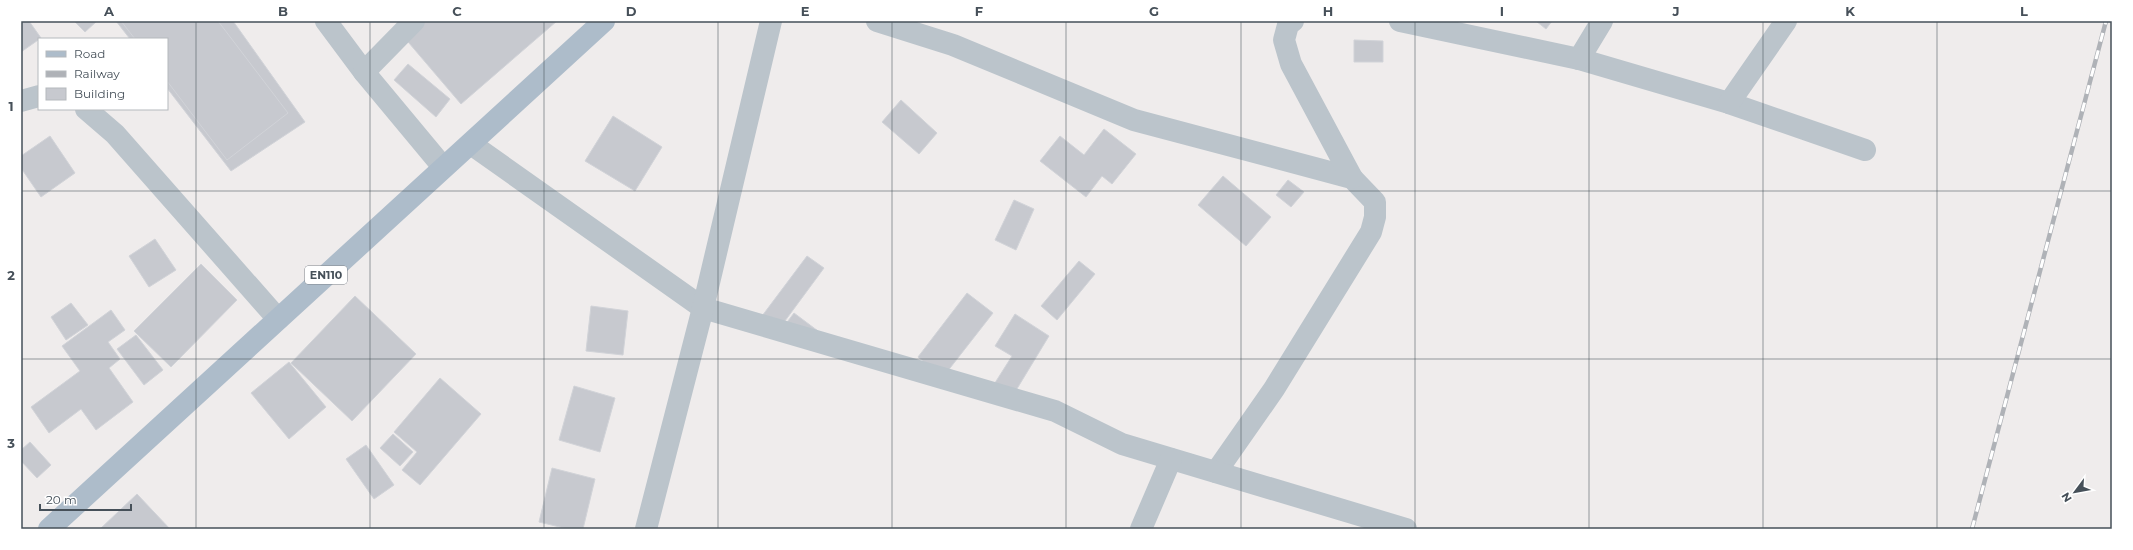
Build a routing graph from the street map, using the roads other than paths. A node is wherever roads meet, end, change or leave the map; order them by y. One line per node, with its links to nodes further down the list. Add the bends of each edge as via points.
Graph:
1 (326, 21): 11 (street)
2 (414, 21): 11 (street)
3 (604, 21): 16 (main road, EN110)
4 (771, 21): 20 (street)
5 (877, 21): 19 (street, via 953,46 1134,120)
6 (1293, 21): 19 (street, via 1288,25 1284,40 1291,64)
7 (1400, 21): 10 (street)
8 (1602, 21): 10 (street)
9 (1786, 21): 14 (street)
10 (1579, 59): 14 (street)
11 (364, 72): 18 (street)
12 (38, 96): 13 (street)
13 (21, 101)
14 (1729, 103): 17 (street)
15 (87, 110): 21 (street, via 115,134)
16 (471, 144): 18 (main road, EN110); 20 (street)
17 (1865, 150)
18 (443, 167): 21 (main road, EN110)
19 (1352, 178): 23 (street, via 1375,202 1371,232 1274,389)
20 (703, 308): 22 (street, via 1055,411 1122,444); 25 (street)
21 (278, 319): 24 (main road, EN110)
22 (1171, 459): 23 (street); 26 (street)
23 (1216, 472): 27 (street)
24 (49, 529)
25 (646, 529)
26 (1141, 529)
27 (1406, 529)

